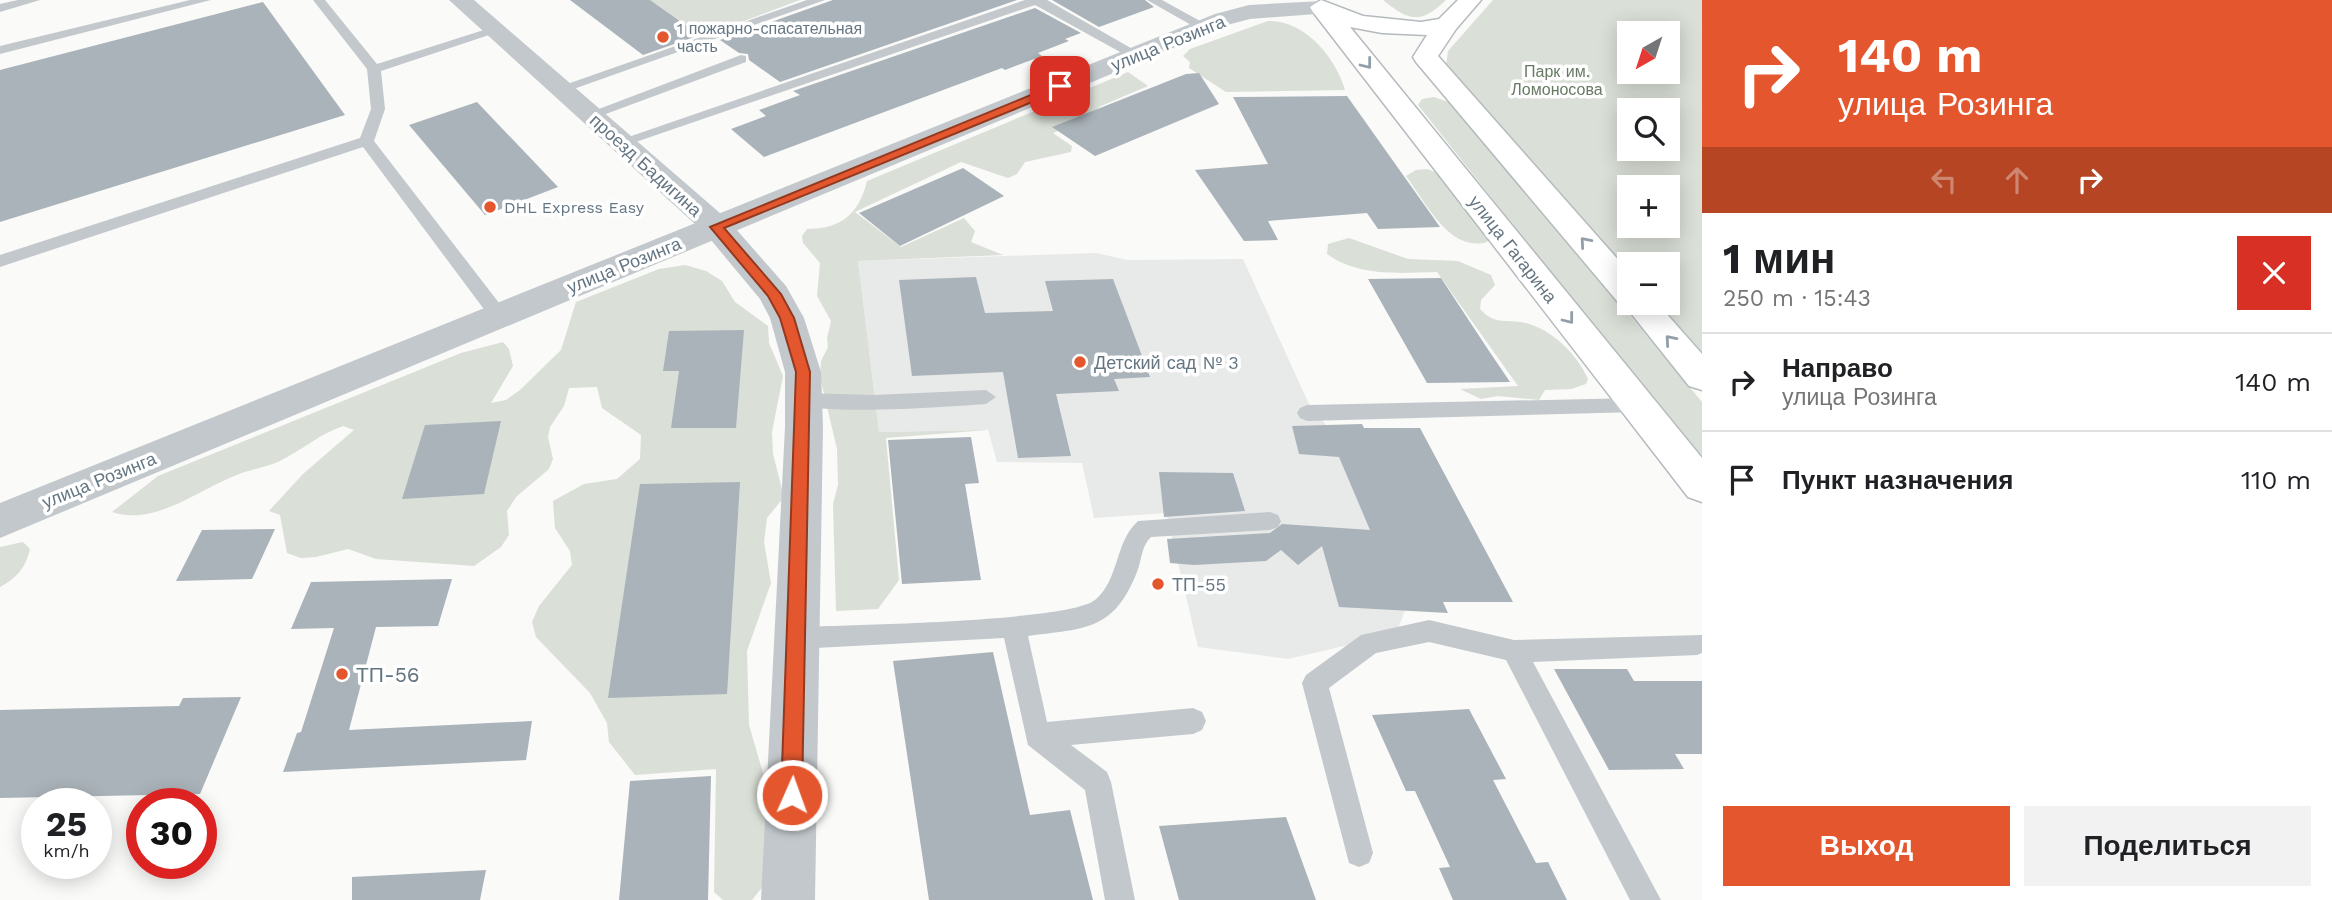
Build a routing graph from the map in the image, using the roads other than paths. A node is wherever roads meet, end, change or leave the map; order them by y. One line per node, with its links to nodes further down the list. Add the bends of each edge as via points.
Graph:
1 (34, 0): 12 (lane)
2 (205, 0): 17 (lane)
3 (319, 0): 20 (lane)
4 (460, 0): 16 (street, проезд Бадигина)
5 (819, 0): 21 (lane)
6 (1153, 0): 15 (lane)
7 (1269, 0): 13 (street)
8 (1470, 0): 14 (main road)
9 (1039, 1): 10 (lane); 18 (lane)
10 (1010, 3): 24 (lane)
11 (1321, 6): 13 (street); 14 (main road, via 1388,26); 33 (main road, улица Гагарина, one-way to 33)
12 (0, 8)
13 (1249, 12): 15 (street, улица Розинга)
14 (1447, 24): 27 (main road, one-way to 14, via 1425,57)
15 (1205, 27): 18 (street, улица Розинга)
16 (495, 31): 20 (lane); 21 (street, проезд Бадигина)
17 (0, 50)
18 (1136, 55): 25 (street, улица Розинга)
19 (740, 59): 22 (lane)
20 (374, 69): 23 (lane, via 378,108)
21 (560, 89): 22 (street, проезд Бадигина)
22 (590, 115): 24 (street, проезд Бадигина)
23 (366, 141): 26 (lane); 29 (lane)
24 (622, 142): 25 (street, проезд Бадигина)
25 (716, 227): 29 (street, улица Розинга); 32 (street, проезд Бадигина, via 774,294 787,318 803,372)
26 (0, 261)
27 (1617, 279)
28 (1648, 315): 30 (main road, one-way to 28)
29 (499, 316): 36 (street, улица Розинга)
30 (1702, 377)
31 (986, 397): 32 (lane)
32 (803, 400): 39 (street, проезд Бадигина)
33 (1637, 405): 34 (lane); 35 (main road, улица Гагарина)
34 (1307, 413)
35 (1702, 486)
36 (0, 521)
37 (1270, 521): 38 (lane, via 1146,528 1134,538 1119,588 1103,612 1080,620)
38 (1014, 627): 39 (lane); 43 (lane)
39 (797, 638): 45 (street, проезд Бадигина)
40 (1697, 643): 41 (lane)
41 (1514, 652): 44 (lane, via 1429,631 1370,643 1315,683); 47 (lane)
42 (1193, 721): 43 (lane)
43 (1037, 736): 46 (lane, via 1097,782)
44 (1359, 853)
45 (788, 900)
46 (1120, 900)
47 (1646, 900)

